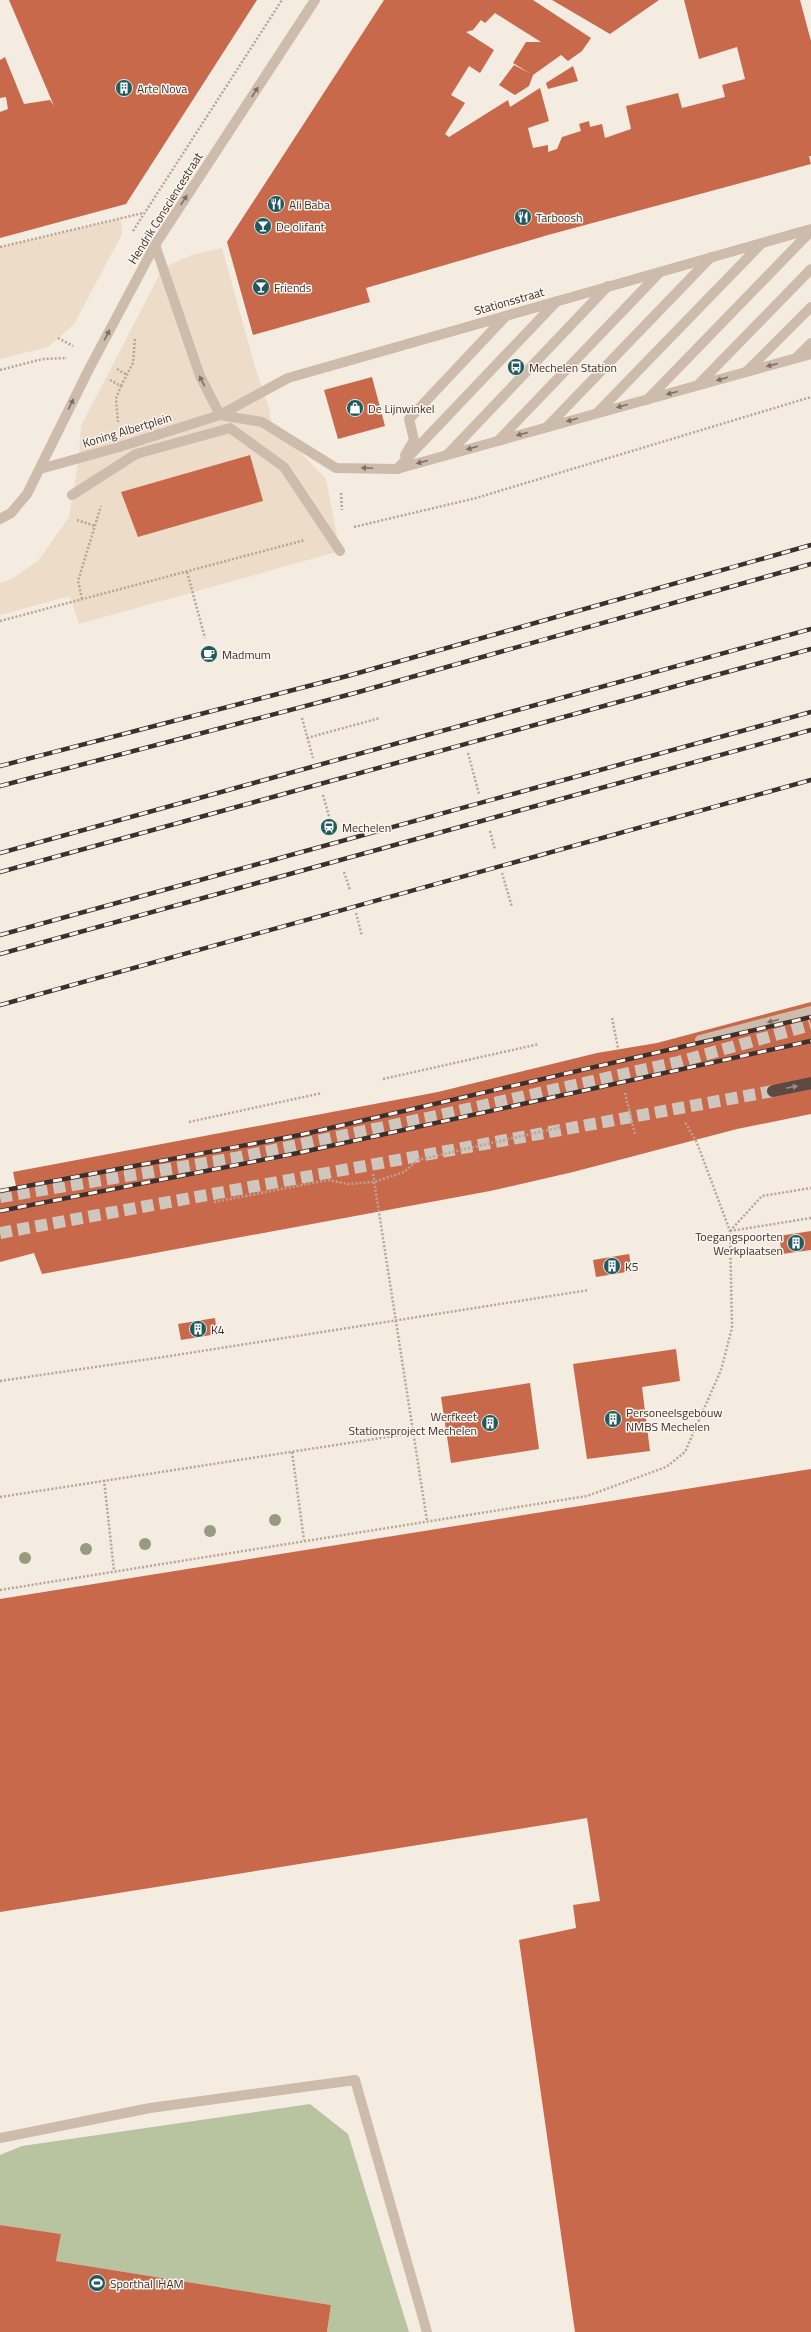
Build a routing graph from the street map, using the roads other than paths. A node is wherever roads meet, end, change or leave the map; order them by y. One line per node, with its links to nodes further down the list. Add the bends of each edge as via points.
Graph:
1 (315, 0): 4 (street, Hendrik Consciencestraat, one-way to 1)
2 (811, 230): 3 (street, Stationsstraat); 17 (street)
3 (762, 243): 5 (street, Stationsstraat); 18 (street)
4 (155, 245): 19 (street, one-way to 4, via 200,376); 23 (street, Hendrik Consciencestraat, one-way to 4)
5 (711, 257): 7 (street, Stationsstraat); 20 (street)
6 (811, 269): 16 (street)
7 (660, 272): 8 (street, Stationsstraat); 21 (street)
8 (608, 286): 9 (street, Stationsstraat); 22 (street)
9 (557, 301): 11 (street, Stationsstraat); 24 (street)
10 (811, 307): 15 (street)
11 (506, 316): 19 (street, Stationsstraat, via 288,378); 24 (street, via 409,419 414,440)
12 (811, 343): 14 (street)
13 (811, 354): 14 (street)
14 (796, 358): 15 (street, one-way to 15)
15 (747, 372): 16 (street, one-way to 16)
16 (696, 386): 17 (street, one-way to 17)
17 (647, 400): 18 (street, one-way to 18)
18 (597, 413): 20 (street, one-way to 20)
19 (220, 415): 23 (street, Koning Albertplein); 24 (street, Koning Albertplein, one-way to 19, via 336,468 262,422)
20 (547, 428): 21 (street, one-way to 21)
21 (497, 441): 22 (street, one-way to 22)
22 (447, 455): 24 (street, one-way to 24)
23 (40, 469): 26 (street, via 27,494 11,513)
24 (397, 469)
25 (72, 495): 27 (street, via 136,454 230,428 284,467)
26 (0, 519)
27 (340, 551)
28 (811, 1012): 29 (street, one-way to 29)
29 (700, 1040)
30 (811, 1083): 31 (highway, one-way to 30)
31 (773, 1091)
32 (0, 2138): 33 (street, via 150,2108 355,2080)
33 (427, 2332)

